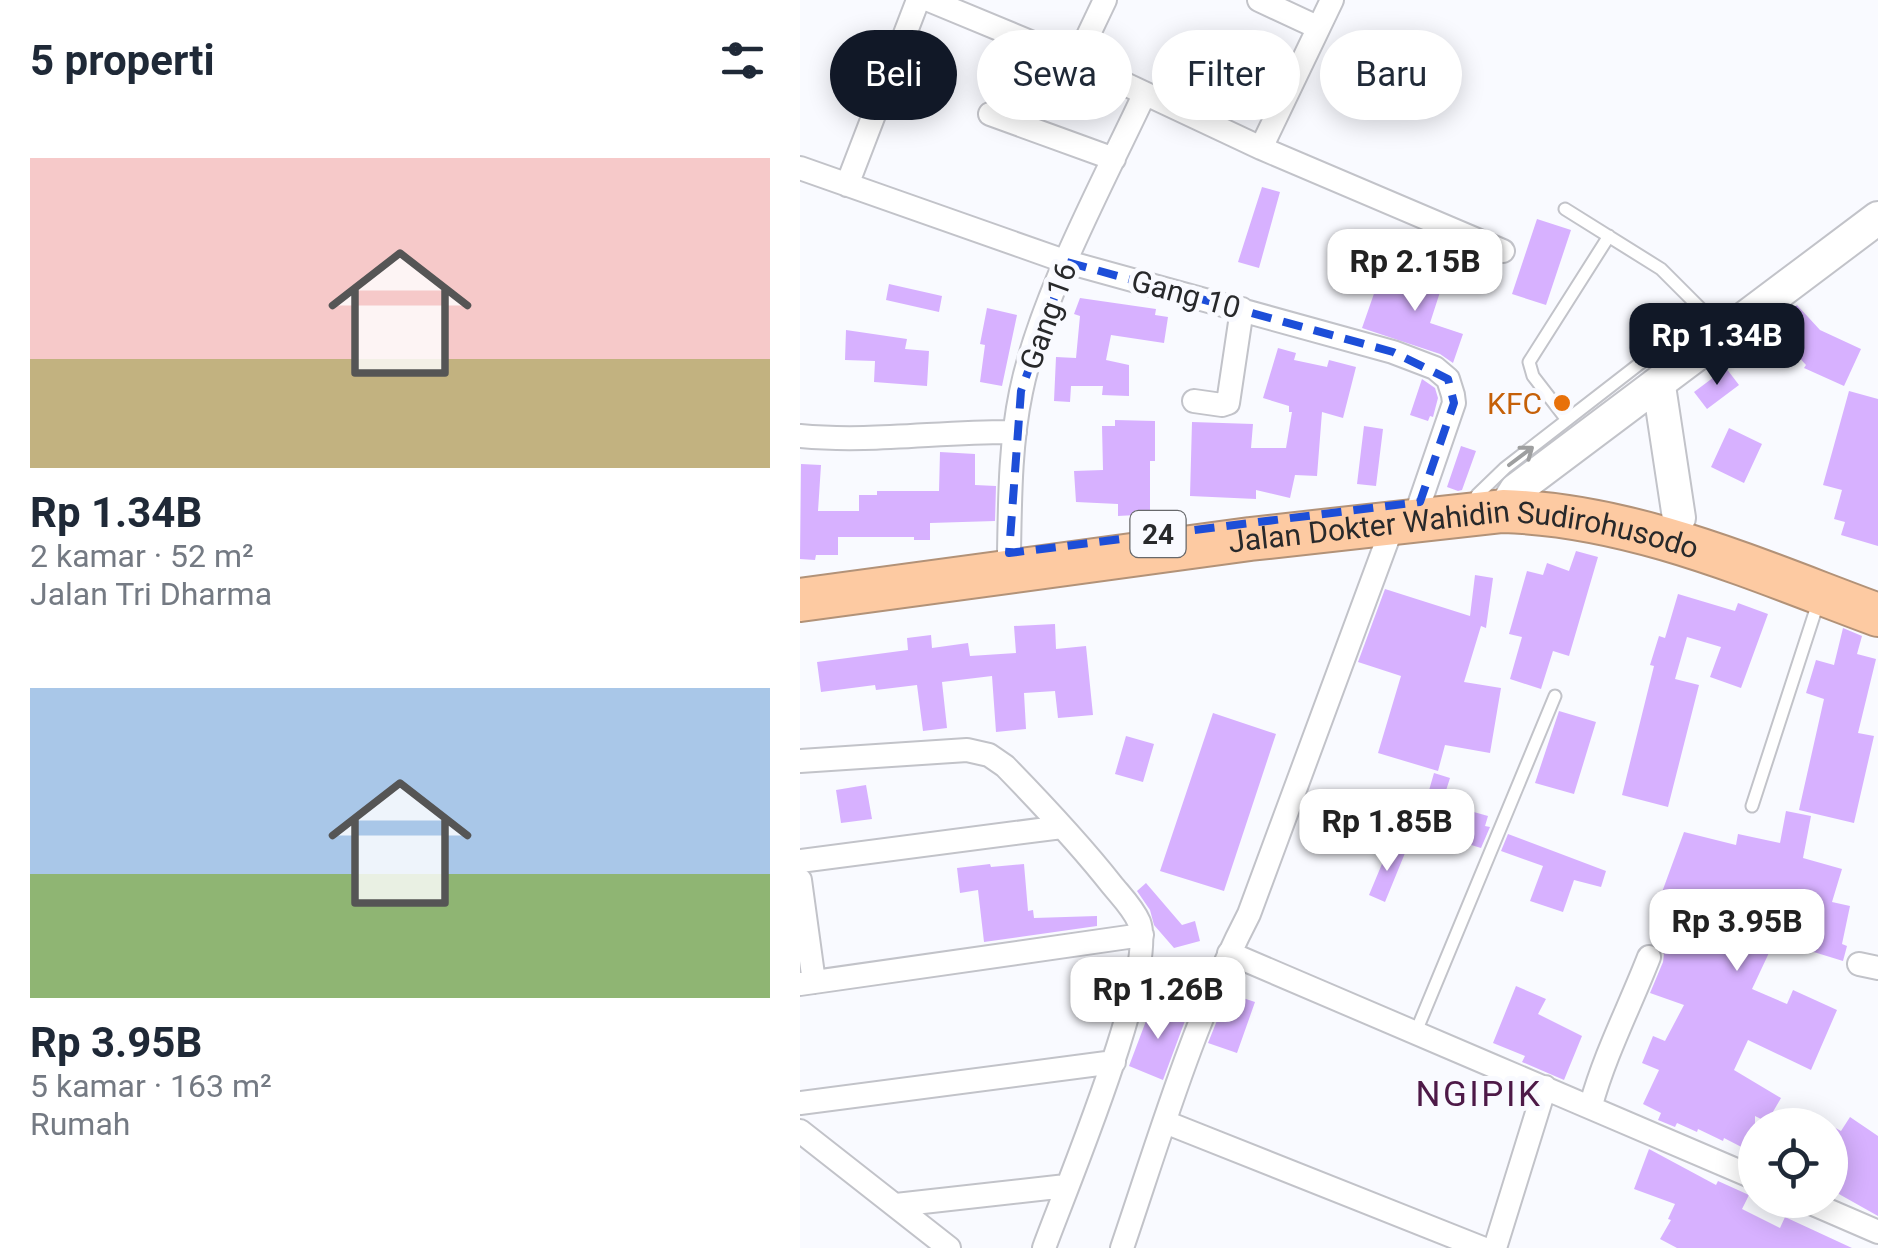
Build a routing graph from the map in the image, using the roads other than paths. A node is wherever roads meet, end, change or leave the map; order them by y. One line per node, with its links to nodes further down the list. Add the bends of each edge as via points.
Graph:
1 (918, 0): 15 (street)
2 (928, 0): 7 (street)
3 (1105, 0): 8 (street)
4 (1260, 0): 6 (street)
5 (1332, 0): 6 (street)
6 (1317, 27): 12 (street)
7 (1001, 30)
8 (1091, 30)
9 (1132, 89): 10 (street)
10 (1144, 95): 12 (street); 13 (street, Gang 16)
11 (1006, 120): 13 (street)
12 (1261, 148): 19 (street)
13 (1114, 160): 20 (street, Gang 16)
14 (800, 168): 15 (street, Gang 10)
15 (847, 185): 20 (street, Gang 10)
16 (1566, 209): 18 (lane)
17 (1878, 218): 22 (main road)
18 (1609, 236): 22 (lane, via 1661,269 1705,313); 24 (lane, via 1529,362)
19 (1503, 251)
20 (1068, 262): 21 (street, Gang 10); 25 (street, Gang 16, via 1021,390)
21 (1242, 309): 23 (street, via 1228,402); 28 (street, Gang 10, via 1393,352 1448,379 1454,403)
22 (1650, 375): 24 (lane); 27 (main road); 29 (main road)
23 (1194, 401)
24 (1568, 420): 27 (lane, one-way to 24, via 1505,468)
25 (1016, 432): 26 (street, via 873,440); 30 (street, Gang 16)
26 (800, 436)
27 (1499, 499): 28 (highway, Jalan Dokter Wahidin Sudirohusodo / 24); 29 (highway, Jalan Dokter Wahidin Sudirohusodo / 24, via 1542,512)
28 (1407, 512): 30 (highway, Jalan Dokter Wahidin Sudirohusodo / 24); 34 (highway, Jalan Dokter Wahidin Sudirohusodo / 24); 43 (street, Gang 10)
29 (1679, 530): 32 (highway, Jalan Dokter Wahidin Sudirohusodo / 24); 33 (highway, Jalan Dokter Wahidin Sudirohusodo / 24)
30 (1009, 553): 31 (highway, Jalan Dokter Wahidin Sudirohusodo / 24)
31 (800, 575)
32 (1878, 590)
33 (1821, 594): 35 (highway, Jalan Dokter Wahidin Sudirohusodo / 24); 38 (lane)
34 (800, 600)
35 (1878, 615)
36 (1554, 696): 46 (lane)
37 (800, 761): 39 (street, via 968,750 989,755)
38 (1752, 806)
39 (1062, 827): 40 (street); 42 (street, via 1134,913)
40 (800, 861)
41 (800, 880): 45 (street)
42 (1142, 935): 45 (street); 47 (street)
43 (1229, 953): 46 (street); 51 (street, Gang 10)
44 (1650, 956): 50 (street)
45 (807, 984)
46 (1415, 1034): 48 (street)
47 (1114, 1062): 49 (street); 54 (street)
48 (1545, 1087): 50 (street); 62 (street)
49 (800, 1103)
50 (1590, 1105): 53 (street)
51 (1165, 1122): 60 (street, Gang 10); 61 (street)
52 (800, 1131): 55 (street)
53 (1738, 1170)
54 (1066, 1186): 55 (street); 59 (street)
55 (896, 1205): 58 (street)
56 (1846, 1218): 57 (street)
57 (1878, 1232)
58 (949, 1248)
59 (1044, 1248)
60 (1122, 1248)
61 (1482, 1248)
62 (1495, 1248)

